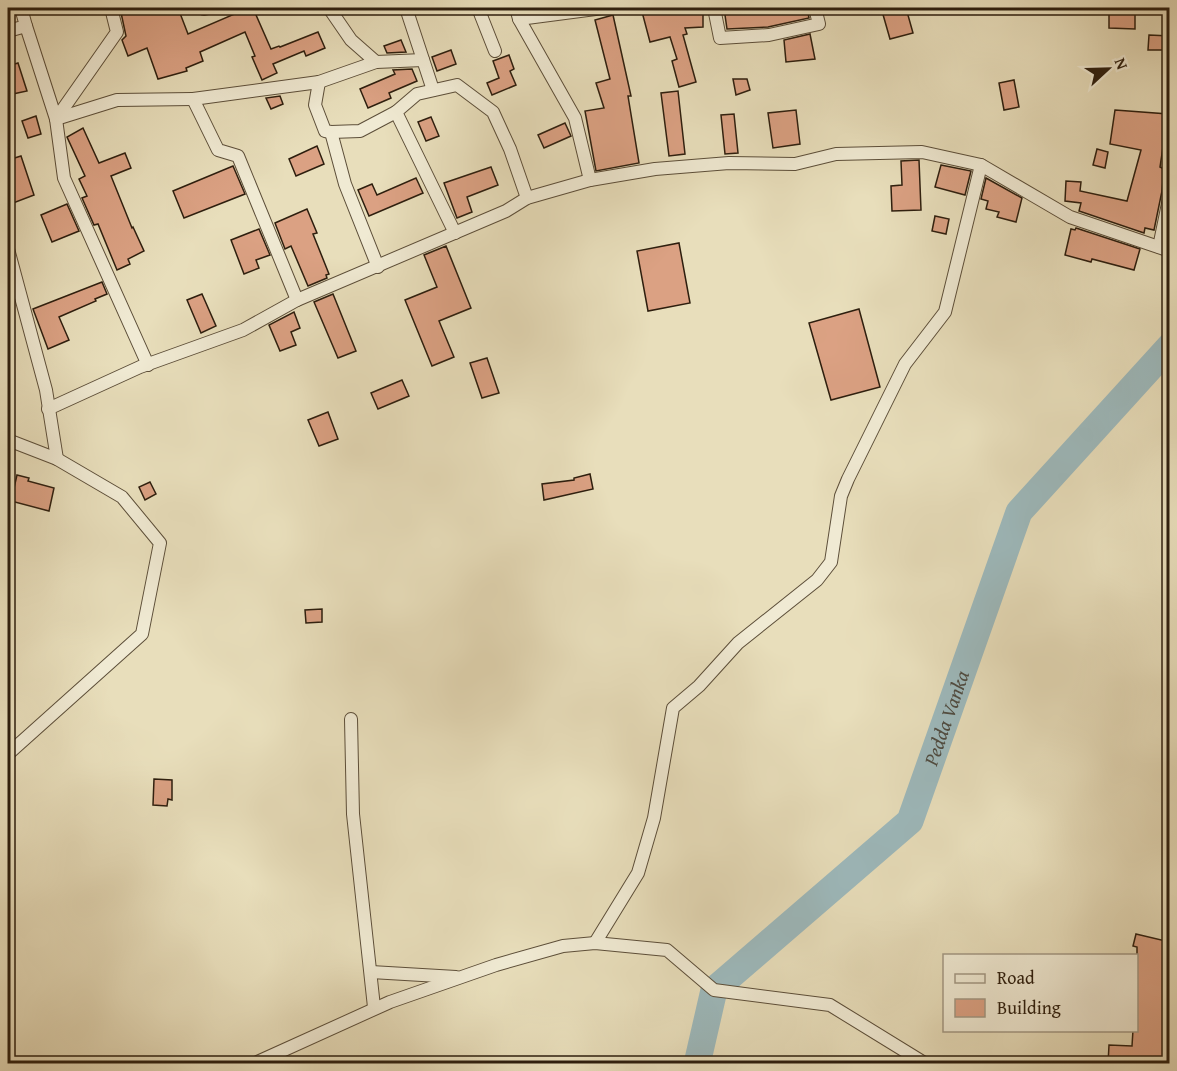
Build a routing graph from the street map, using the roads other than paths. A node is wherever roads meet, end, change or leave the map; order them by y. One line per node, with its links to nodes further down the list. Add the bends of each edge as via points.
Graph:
1 (21, 8): 12 (street)
2 (111, 8): 21 (street, via 117,32)
3 (203, 8): 4 (street)
4 (208, 8)
5 (329, 8): 16 (street, via 351,40)
6 (406, 8): 15 (street)
7 (478, 8): 14 (street)
8 (603, 8): 11 (street)
9 (714, 8): 10 (street, via 720,38 769,35 819,24)
10 (815, 8)
11 (517, 13): 24 (street, via 575,118)
12 (26, 26): 13 (street); 21 (street)
13 (8, 31)
14 (495, 51)
15 (423, 60): 16 (street); 18 (street)
16 (376, 62): 17 (street)
17 (319, 82): 19 (street); 22 (street, via 315,105 325,130)
18 (433, 90): 20 (street, via 417,94); 26 (street, via 457,85 493,112)
19 (193, 99): 21 (street, via 117,100); 31 (street, via 218,150 238,156)
20 (396, 112): 22 (street, via 360,131); 27 (street)
21 (56, 119): 32 (street, via 64,178)
22 (331, 132): 30 (street, via 345,184)
23 (981, 165): 24 (street, via 922,152 836,154 795,164 655,169); 29 (street, via 1070,217); 38 (street, via 945,312 905,364 848,479 841,496 831,562 817,580 738,643 673,708 654,818 638,873)
24 (590, 180): 26 (street)
25 (1170, 194): 29 (street)
26 (528, 198): 27 (street)
27 (455, 233): 30 (street)
28 (8, 249): 33 (street)
29 (1164, 249)
30 (378, 267): 31 (street)
31 (297, 300): 32 (street, via 243,330)
32 (148, 364): 33 (street)
33 (48, 409): 35 (street)
34 (8, 440): 35 (street)
35 (57, 459): 37 (street, via 122,497 160,543 142,634)
36 (351, 719): 39 (street, via 353,814)
37 (8, 754)
38 (595, 943): 40 (street, via 563,946); 43 (street, via 666,950 714,990 830,1005)
39 (371, 972): 40 (street); 41 (street)
40 (463, 978): 41 (street)
41 (374, 1008): 42 (street)
42 (253, 1064)
43 (926, 1064)

